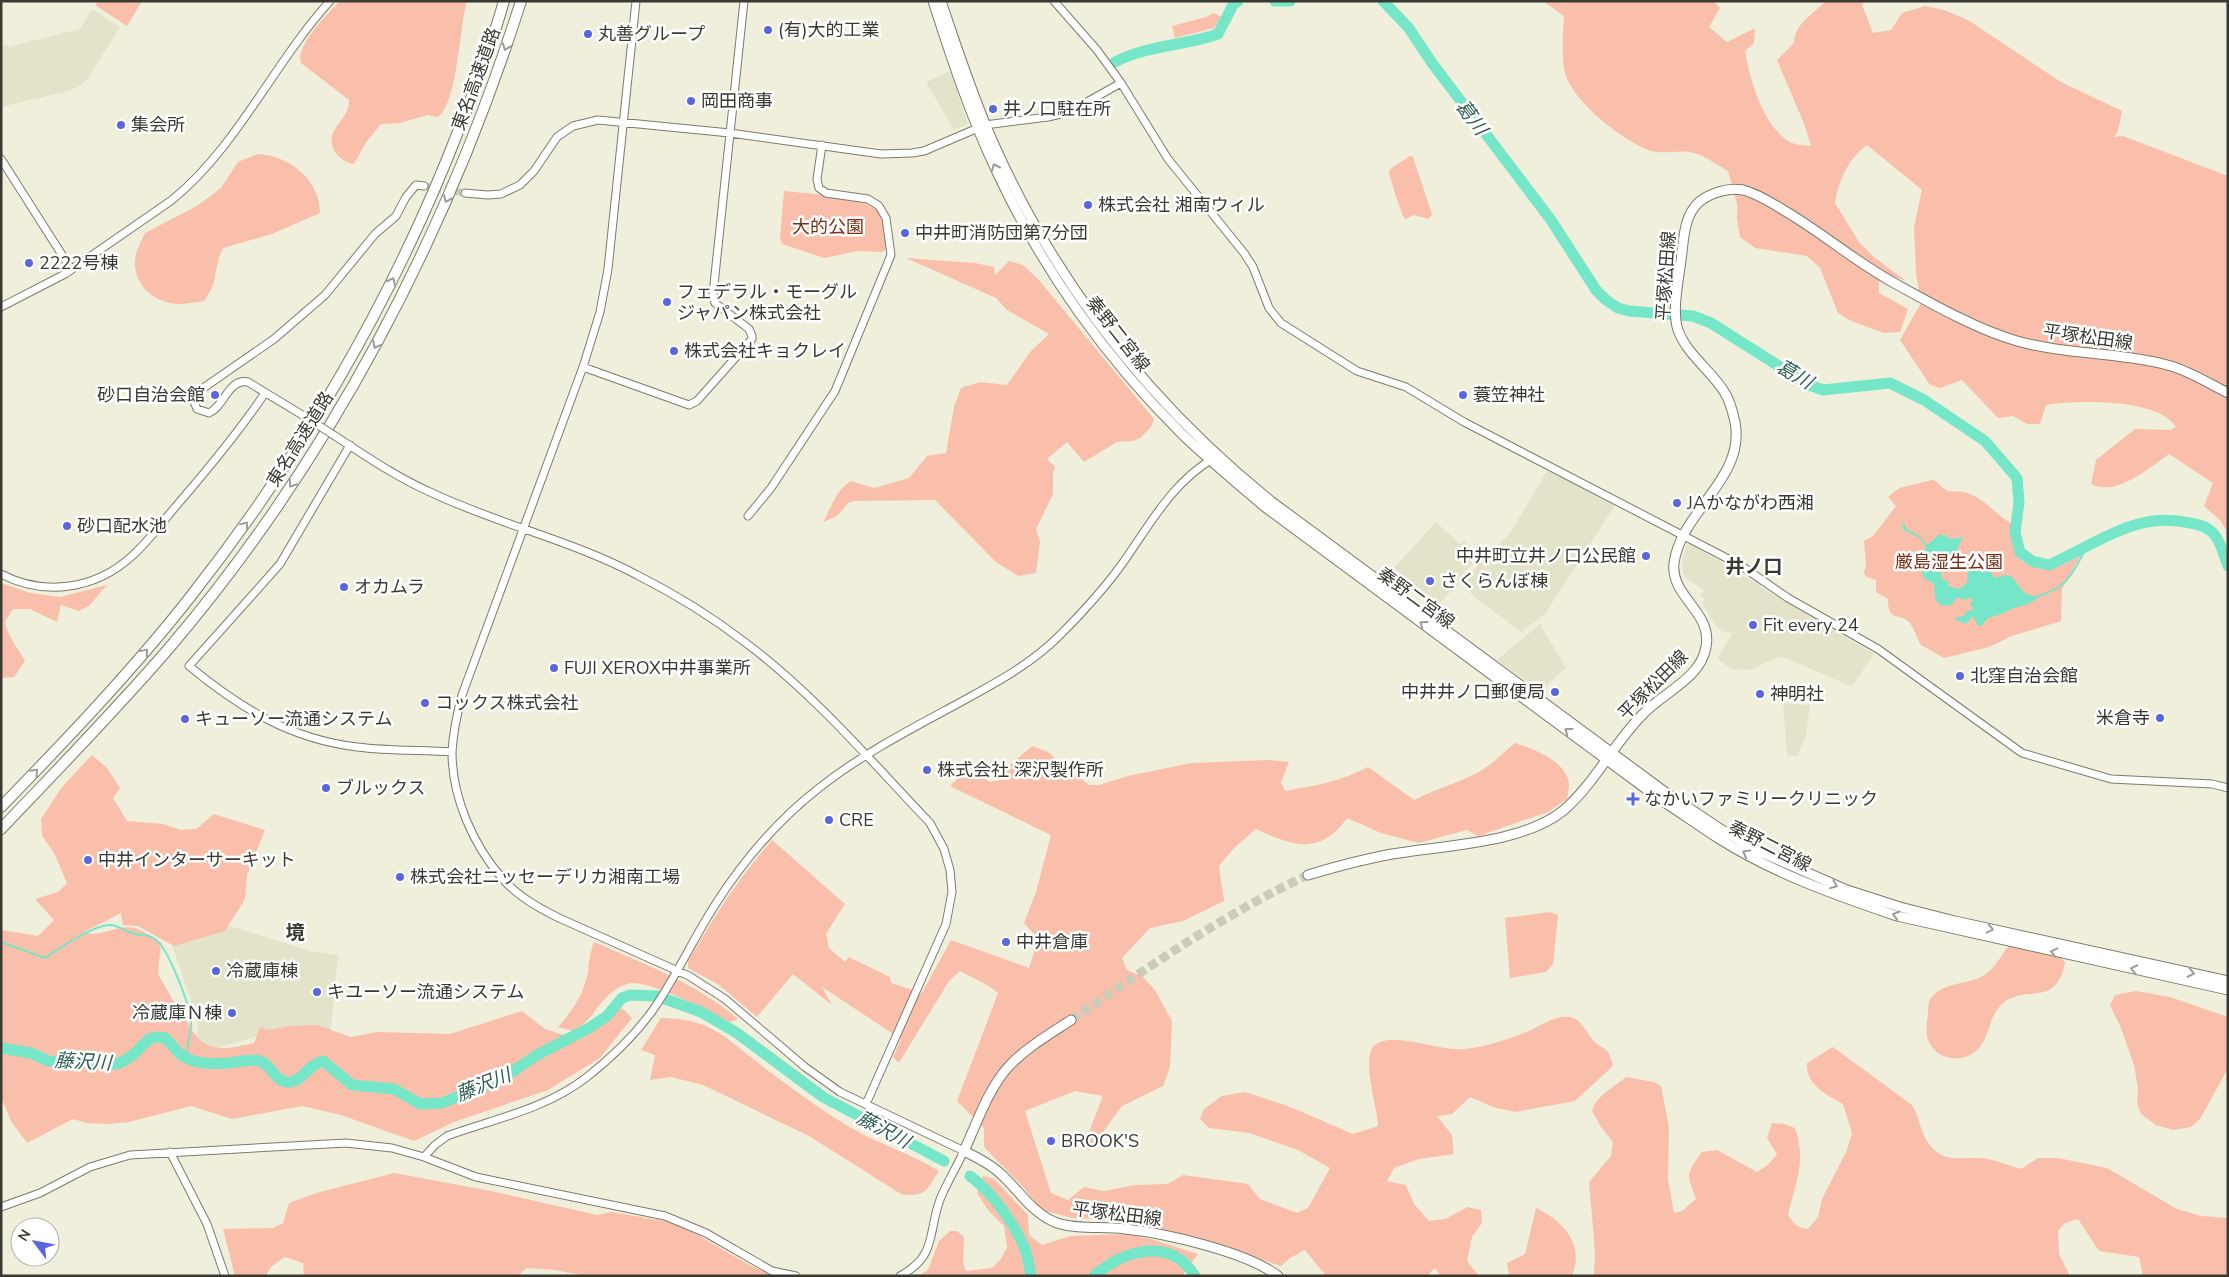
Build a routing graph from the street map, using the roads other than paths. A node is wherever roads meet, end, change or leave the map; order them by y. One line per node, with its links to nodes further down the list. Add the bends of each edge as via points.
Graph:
1 (330, 1): 17 (street, via 207,169 172,200)
2 (503, 1): 32 (highway, 東名高速道路, one-way to 2, via 130,670 196,590 288,464 367,329 408,250 442,174 498,23)
3 (521, 1): 33 (highway, 東名高速道路, one-way to 33, via 476,129 440,215 371,353 321,439 279,504 171,645 107,718)
4 (636, 1): 10 (street)
5 (744, 1): 12 (street)
6 (933, 1): 11 (main road, 秦野二宮線)
7 (941, 1): 11 (main road, 秦野二宮線)
8 (1054, 1): 9 (street)
9 (1120, 82): 11 (street, via 1069,112); 26 (street, via 1168,159 1244,253 1269,308 1281,323 1357,371 1406,387 1464,422)
10 (623, 122): 12 (street); 16 (street, via 598,120 573,126 557,137 520,185 501,194); 19 (street, via 608,270 600,312)
11 (981, 126): 13 (street, via 932,148 912,153 881,154); 23 (main road, 秦野二宮線, via 998,174 1026,228 1076,307 1120,366 1157,408)
12 (730, 133): 13 (street); 19 (street, via 713,299 751,332 749,344 697,401 689,405)
13 (822, 145): 24 (street, via 817,179 819,188 826,193 868,199 878,206 886,218 891,255 835,391 771,488)
14 (1, 159): 17 (street)
15 (424, 186): 20 (street, via 416,185 411,190 396,216 375,234 324,295 274,339 193,399 197,409 209,413 219,408 238,382 248,382)
16 (465, 193)
17 (71, 269): 18 (street)
18 (1, 307)
19 (583, 367): 25 (street)
20 (265, 393): 22 (street, bridge); 27 (street, via 209,468 133,555 116,569 94,581 58,588 25,584)
21 (2228, 393): 26 (main road, 平塚松田線, via 2176,367 2054,349 1998,335 1893,283 1816,229 1767,200 1742,190 1724,191 1702,200 1690,215 1684,235 1677,322 1684,341 1725,392 1737,436 1721,480)
22 (350, 446): 25 (street, via 430,492); 28 (street, via 280,564 189,666 220,692 256,715 314,738 358,747)
23 (1214, 458): 29 (street, via 1176,489 1159,508 1120,566 1037,657); 30 (main road, 秦野二宮線)
24 (748, 516)
25 (523, 528): 28 (street, via 462,695); 29 (street, via 635,574 686,602 746,643 800,690)
26 (1683, 534): 30 (main road, 平塚松田線, via 1675,558 1674,574 1682,592 1704,621 1707,641 1704,655 1693,673 1643,713); 31 (street, via 1740,564 1788,598 1872,646 2022,753 2111,779 2212,784)
27 (1, 574)
28 (452, 752): 35 (street, via 464,813 474,838 503,879 533,903 559,918)
29 (865, 756): 35 (street, via 820,787 770,833 715,905); 40 (street, via 930,823 944,849 952,892 946,924)
30 (1610, 756): 34 (main road, 平塚松田線, via 1562,812 1534,827 1490,839 1351,862); 36 (main road, 秦野二宮線, via 1719,838 1813,886 1896,916)
31 (2228, 788)
32 (1, 807)
33 (1, 829)
34 (1308, 876)
35 (676, 971): 40 (street, via 725,999 821,1080); 43 (street, via 652,1010 625,1043 585,1078 556,1097 446,1136)
36 (2212, 982): 37 (main road); 38 (main road)
37 (2228, 982)
38 (2228, 990)
39 (1071, 1020): 41 (main road, via 1026,1050 1008,1068 988,1098)
40 (866, 1104): 41 (street)
41 (964, 1151): 47 (street, via 935,1215 930,1247 915,1266); 48 (main road, 平塚松田線, via 983,1160 1040,1214 1056,1223 1163,1236 1247,1258)
42 (170, 1152): 43 (street, via 346,1143 382,1146); 44 (street, via 130,1155 105,1161 40,1193); 45 (street, via 207,1224)
43 (424, 1157): 46 (street, via 476,1177 678,1220 772,1271)
44 (1, 1207)
45 (225, 1276)
46 (796, 1276)
47 (900, 1276)
48 (1278, 1276)

